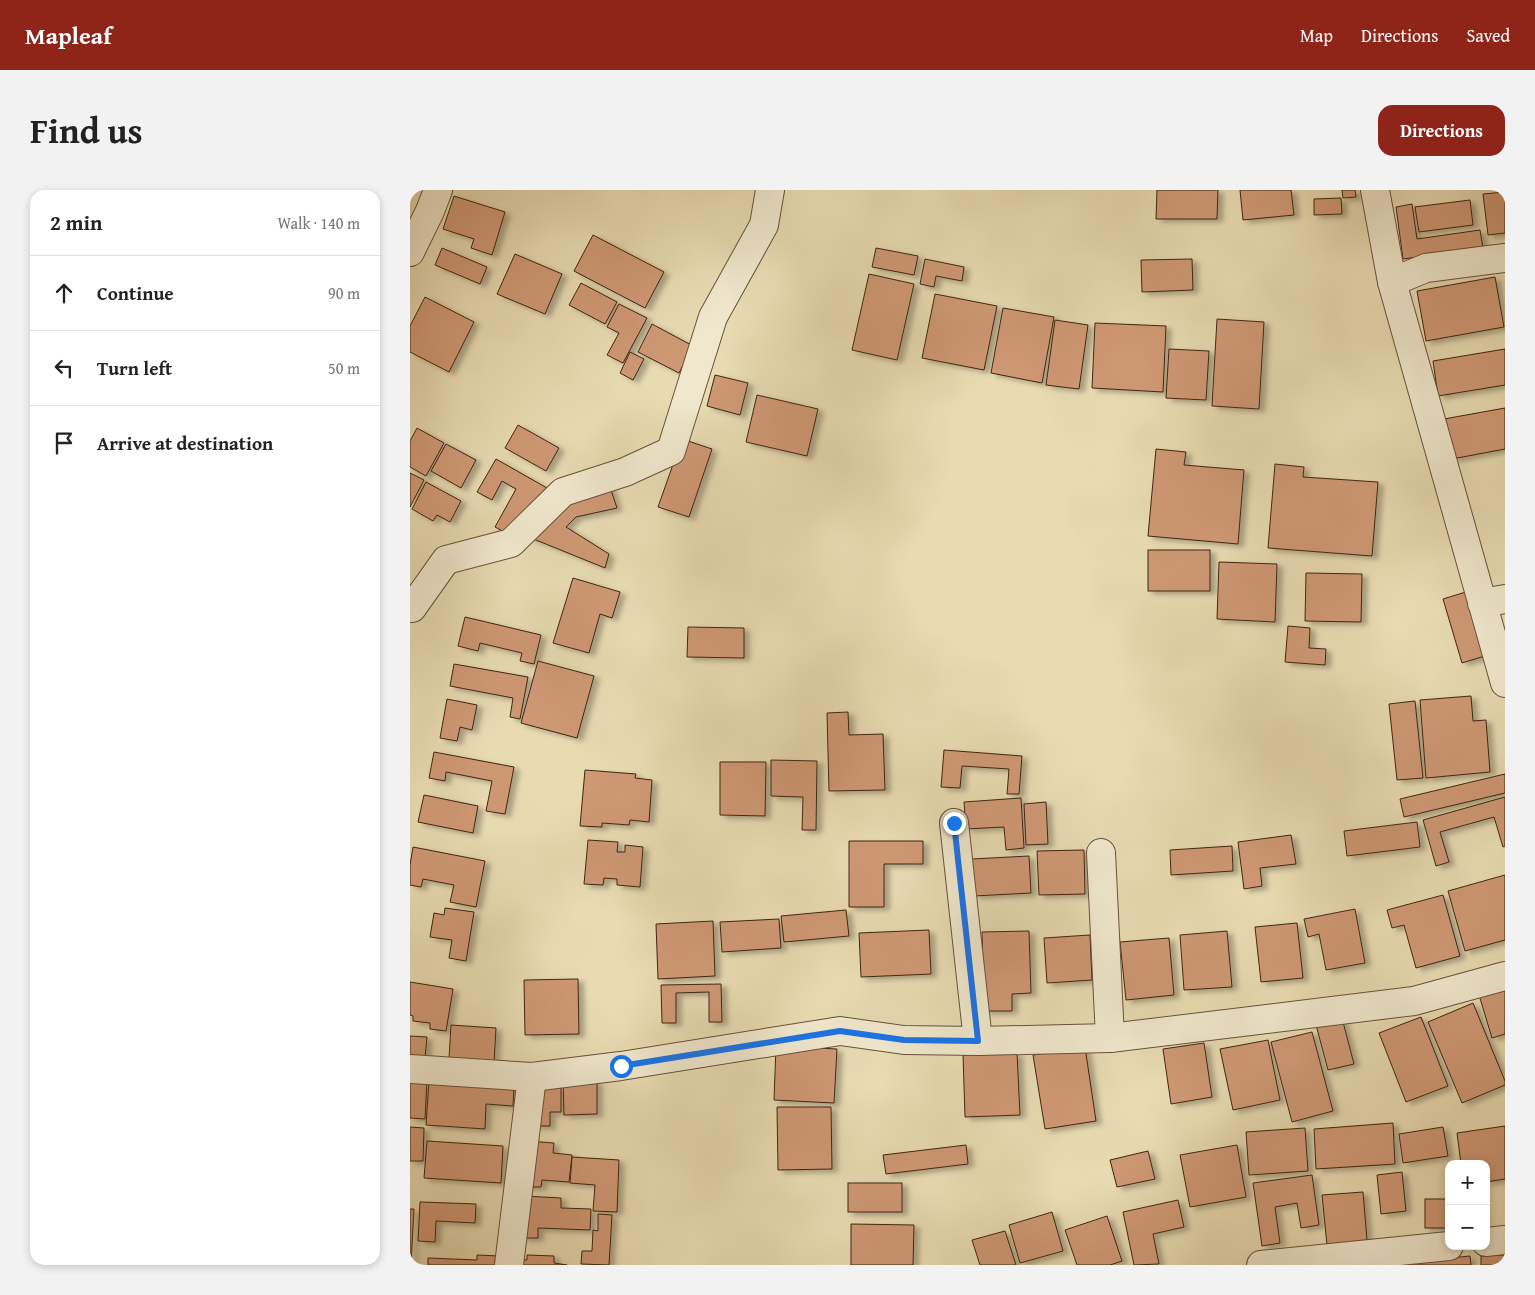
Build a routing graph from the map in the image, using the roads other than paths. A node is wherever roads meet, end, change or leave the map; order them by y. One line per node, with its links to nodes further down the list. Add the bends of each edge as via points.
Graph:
1 (438, 190): 4 (street)
2 (770, 190): 8 (street, via 764,225 713,317 671,451 625,472 563,492 512,543 446,560)
3 (1375, 190): 6 (street)
4 (410, 252)
5 (1505, 258): 6 (street, via 1426,268)
6 (1392, 282): 7 (street)
7 (1494, 601): 9 (street)
8 (412, 608)
9 (1505, 683)
10 (954, 823): 14 (street)
11 (1101, 853): 13 (street)
12 (1505, 976): 13 (street, via 1414,1000)
13 (1110, 1038): 14 (street)
14 (978, 1041): 16 (street, via 904,1040 840,1031)
15 (410, 1069): 16 (street)
16 (532, 1077): 20 (street)
17 (1505, 1240): 18 (street)
18 (1490, 1242)
19 (1445, 1246): 21 (street)
20 (509, 1265)
21 (1261, 1265)

